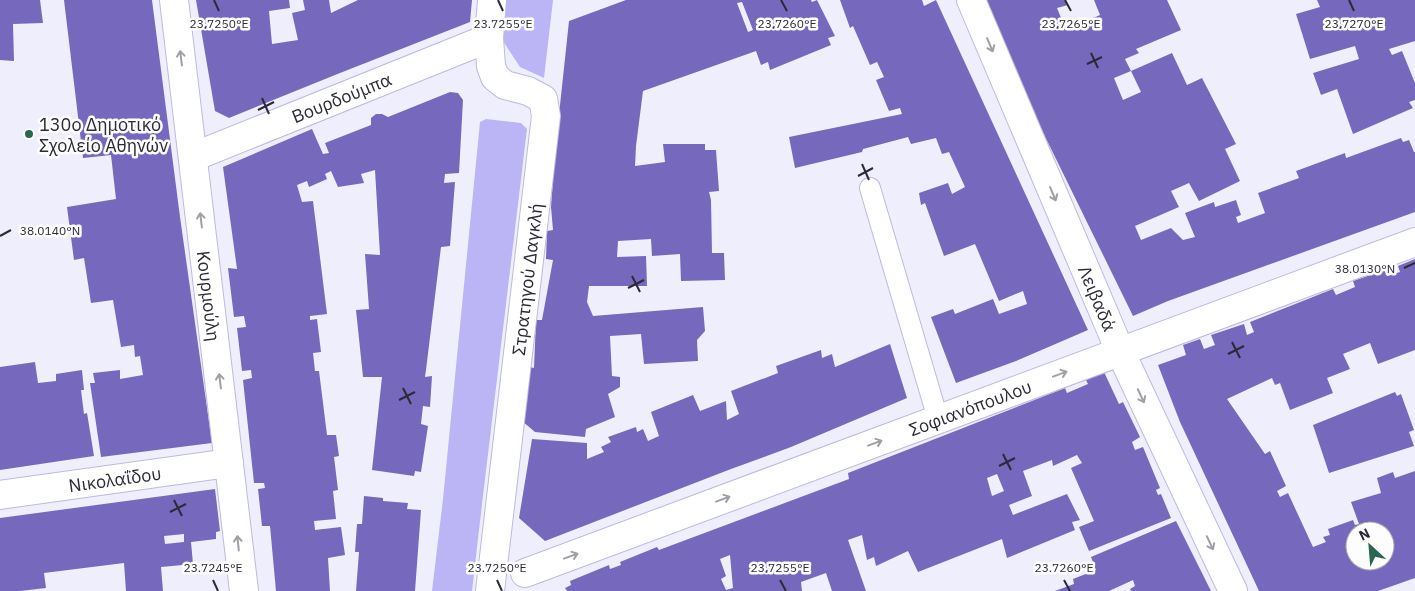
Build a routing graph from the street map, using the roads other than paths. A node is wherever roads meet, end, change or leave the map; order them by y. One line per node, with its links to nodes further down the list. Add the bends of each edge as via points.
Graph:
1 (174, 0): 5 (street, Κουρμούλη, one-way to 1)
2 (492, 0): 4 (street, Στρατηγού Δαγκλή)
3 (970, 0): 8 (street, Λειβαδά, one-way to 8)
4 (489, 38): 5 (street, Βουρδούμπα); 14 (street, Στρατηγού Δαγκλή, via 495,77 505,85 543,99 546,116)
5 (194, 157): 10 (street, Κουρμούλη, one-way to 5)
6 (870, 188): 9 (lane)
7 (1415, 242): 8 (street, Σοφιανόπουλου)
8 (1120, 351): 9 (street, Σοφιανόπουλου, one-way to 8); 15 (street, Λειβαδά, one-way to 15)
9 (938, 419): 12 (street, Σοφιανόπουλου, one-way to 9)
10 (229, 463): 11 (street, Νικολαΐδου); 13 (street, Κουρμούλη, one-way to 10)
11 (0, 495)
12 (525, 573)
13 (244, 591)
14 (490, 591)
15 (1233, 591)

